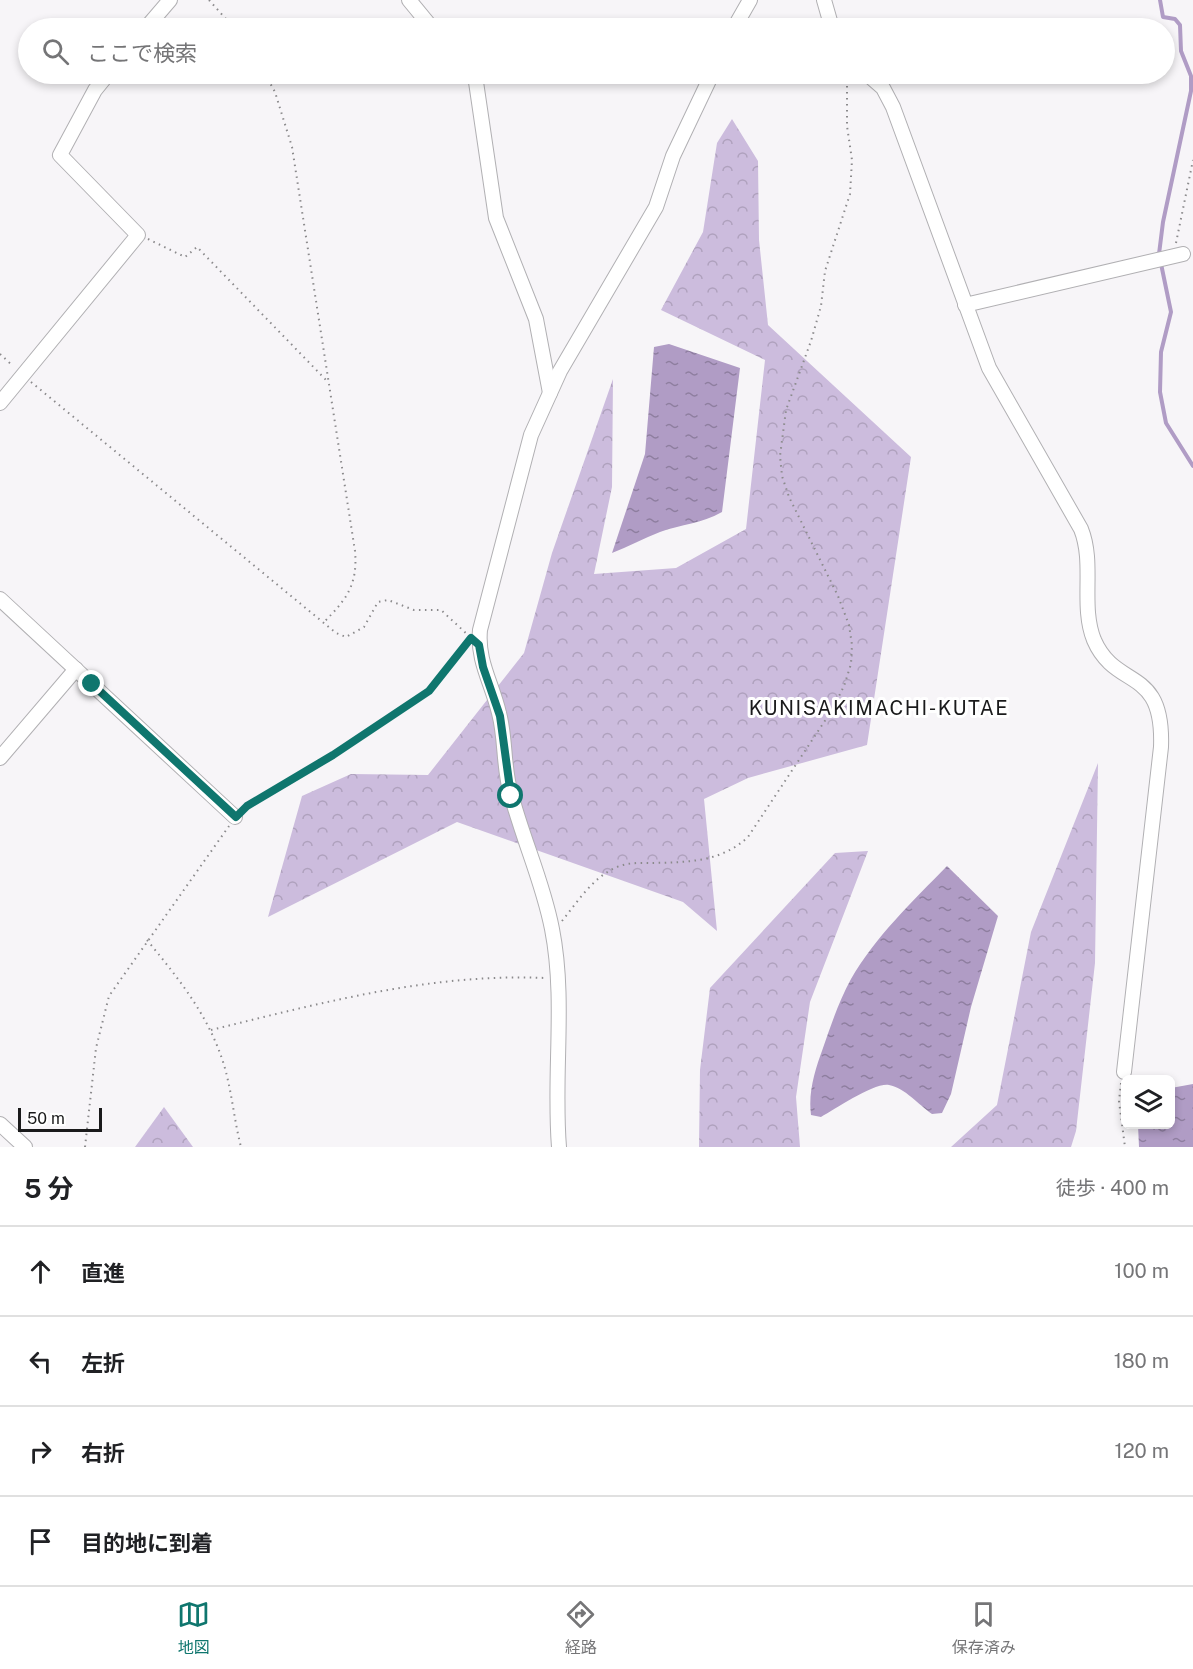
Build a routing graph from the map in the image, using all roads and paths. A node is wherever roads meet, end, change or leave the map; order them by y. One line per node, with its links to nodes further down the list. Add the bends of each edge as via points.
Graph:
1 (170, 0): 6 (street)
2 (209, 0): 7 (path)
3 (409, 0): 8 (street)
4 (750, 0): 9 (street)
5 (824, 0): 10 (street)
6 (155, 18)
7 (225, 18)
8 (424, 18)
9 (740, 18)
10 (829, 18)
11 (100, 84): 18 (street, via 60,155)
12 (270, 84): 23 (path, via 292,147)
13 (476, 84): 24 (street, via 496,218 536,319)
14 (707, 84): 24 (street, via 673,156 656,207)
15 (847, 84): 32 (path, via 850,194 825,271 811,341 786,410 780,456 789,497 849,625 852,645 844,686 832,710 740,845 716,858 616,867 596,880)
16 (878, 84): 20 (street, via 893,107)
17 (1193, 159): 19 (path, via 1176,237)
18 (138, 235): 22 (street); 23 (path, via 185,257 197,247)
19 (1183, 254): 20 (street)
20 (966, 305): 36 (street, via 1001,392 1081,529 1086,544 1090,620 1095,640 1107,659 1147,689 1161,717 1161,747)
21 (0, 354): 22 (path)
22 (22, 374): 25 (street); 27 (path)
23 (327, 381): 27 (path, via 356,569 345,601)
24 (550, 393): 28 (street, via 524,456)
25 (0, 403)
26 (0, 599): 29 (street)
27 (324, 622): 28 (path, via 336,633 353,635 364,627 378,602 388,600 414,610 441,610)
28 (475, 642): 31 (path, via 429,691 247,806); 32 (street, via 500,716 509,787)
29 (76, 669): 30 (street); 31 (street)
30 (0, 758)
31 (236, 817): 33 (path)
32 (553, 932): 34 (street)
33 (147, 940): 35 (path, via 185,986); 39 (path, via 105,1005)
34 (556, 978): 35 (path, via 512,976 391,988); 41 (street)
35 (211, 1030): 40 (path, via 225,1068)
36 (1124, 1072): 42 (path, via 1119,1101)
37 (0, 1124): 38 (street)
38 (25, 1147)
39 (85, 1147)
40 (241, 1147)
41 (559, 1147)
42 (1125, 1147)

